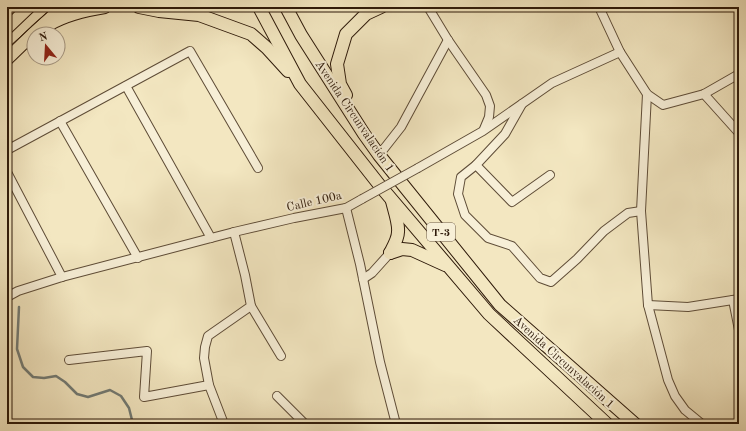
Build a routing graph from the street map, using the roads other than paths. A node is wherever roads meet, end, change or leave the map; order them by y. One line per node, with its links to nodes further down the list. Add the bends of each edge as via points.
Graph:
1 (29, 7): 12 (main road)
2 (63, 7): 10 (main road)
3 (105, 7): 11 (main road, via 84,10)
4 (139, 7): 18 (main road, via 199,15 251,34)
5 (258, 7): 18 (main road, Avenida Circunvalación 1 / T-3)
6 (286, 7): 26 (main road, Avenida Circunvalación 1 / T-3)
7 (381, 7): 26 (main road, via 366,14 346,34 336,64 340,84)
8 (428, 7): 13 (street)
9 (599, 7): 15 (street)
10 (42, 26)
11 (45, 26)
12 (7, 28)
13 (448, 40): 24 (street, via 486,95 490,106 489,117); 28 (street, via 400,128)
14 (26, 41): 16 (main road)
15 (620, 52): 20 (street); 22 (street, Calle 100a, via 552,83)
16 (7, 59)
17 (739, 74): 21 (street)
18 (300, 84): 33 (main road, Avenida Circunvalación 1 / T-3)
19 (126, 86): 23 (street); 30 (street, via 190,51); 37 (street)
20 (648, 94): 21 (street, via 664,104); 35 (street)
21 (704, 94): 25 (street)
22 (523, 102): 24 (street, Calle 100a); 29 (street, via 505,134)
23 (60, 121): 27 (street); 39 (street)
24 (483, 131): 34 (street, Calle 100a, bridge)
25 (739, 133)
26 (364, 134): 28 (main road, Avenida Circunvalación 1 / T-3)
27 (7, 150)
28 (379, 155): 56 (main road, Avenida Circunvalación 1 / T-3, via 500,305)
29 (476, 166): 32 (street, via 512,202); 35 (street, via 461,177 458,194 465,215 488,238 512,246 540,278 551,282 604,231 628,213)
30 (258, 168)
31 (7, 172): 41 (street)
32 (550, 175)
33 (391, 198): 38 (main road, via 398,232); 40 (main road, Avenida Circunvalación 1 / T-3)
34 (346, 208): 36 (street, Calle 100a); 42 (street)
35 (641, 211): 45 (street)
36 (234, 232): 37 (street, Calle 100a); 46 (street)
37 (212, 238): 39 (street, Calle 100a)
38 (390, 253): 40 (main road, via 402,249 412,250); 42 (street)
39 (138, 258): 41 (street, Calle 100a)
40 (450, 267): 55 (main road, Avenida Circunvalación 1 / T-3, via 490,314)
41 (62, 277): 43 (street, Calle 100a)
42 (363, 279): 54 (street)
43 (7, 297)
44 (736, 299): 45 (street, via 688,307); 47 (street)
45 (648, 305): 57 (street, via 668,380 675,396 685,410)
46 (252, 306): 48 (street); 50 (street, via 208,336 204,358)
47 (739, 330)
48 (281, 356)
49 (68, 360): 50 (street, via 147,351 144,397)
50 (210, 385): 52 (street)
51 (278, 396): 53 (street)
52 (224, 424)
53 (305, 424)
54 (396, 424)
55 (608, 424)
56 (635, 424)
57 (702, 424)

